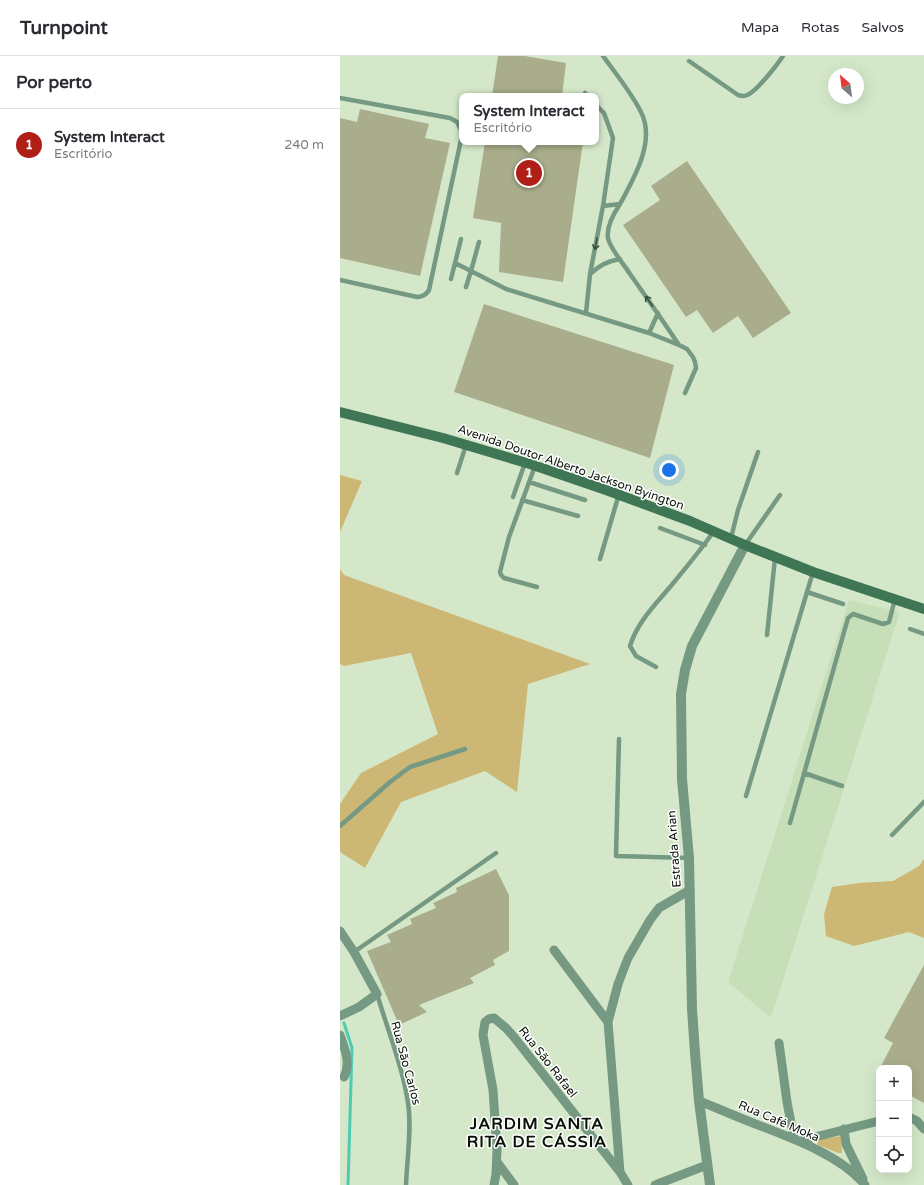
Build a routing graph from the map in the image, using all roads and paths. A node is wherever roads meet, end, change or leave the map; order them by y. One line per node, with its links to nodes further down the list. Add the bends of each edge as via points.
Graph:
1 (600, 56): 3 (lane)
2 (783, 56): 4 (lane, via 752,93 742,96)
3 (605, 58): 9 (lane, via 642,113 646,131 644,148 634,177)
4 (689, 61)
5 (340, 98): 7 (lane, via 450,118 457,122)
6 (599, 108): 10 (lane, via 604,113 613,138)
7 (459, 127)
8 (460, 145): 17 (lane, via 427,293 417,297)
9 (620, 204): 10 (lane); 13 (lane, via 608,228 608,237)
10 (603, 206): 16 (lane, one-way to 16)
11 (461, 239): 14 (lane)
12 (479, 242): 15 (lane)
13 (620, 259): 16 (lane, via 604,263); 21 (lane, one-way to 13)
14 (455, 263): 15 (lane); 18 (lane)
15 (471, 271): 19 (lane); 20 (lane, via 506,289)
16 (590, 274): 20 (lane)
17 (340, 280)
18 (451, 280)
19 (466, 287)
20 (586, 313): 22 (lane)
21 (658, 313): 22 (lane); 23 (lane)
22 (649, 333): 23 (lane)
23 (679, 344): 24 (lane, via 693,356 696,368)
24 (685, 393)
25 (340, 412): 26 (main road, Avenida Doutor Alberto Jackson Byington)
26 (466, 445): 28 (main road, Avenida Doutor Alberto Jackson Byington); 29 (lane)
27 (758, 452): 39 (lane)
28 (530, 464): 30 (lane); 31 (main road, Avenida Doutor Alberto Jackson Byington); 33 (lane)
29 (457, 473)
30 (529, 482): 34 (lane); 35 (lane)
31 (619, 494): 38 (main road, Avenida Doutor Alberto Jackson Byington); 43 (lane)
32 (780, 494): 41 (lane)
33 (513, 497)
34 (522, 500): 36 (lane); 45 (lane, via 500,574 504,578)
35 (585, 500)
36 (578, 516)
37 (660, 528): 40 (lane)
38 (714, 532): 39 (main road, Avenida Doutor Alberto Jackson Byington); 40 (lane)
39 (731, 539): 41 (main road, Avenida Doutor Alberto Jackson Byington)
40 (705, 545): 53 (lane, via 646,615 634,634 630,646 636,656)
41 (745, 545): 42 (main road, Avenida Doutor Alberto Jackson Byington); 64 (street, Estrada Arian, via 692,646 685,670 681,694 682,779)
42 (776, 557): 44 (main road, Avenida Doutor Alberto Jackson Byington); 52 (lane)
43 (600, 559)
44 (813, 572): 46 (lane); 47 (main road, Avenida Doutor Alberto Jackson Byington)
45 (537, 587)
46 (807, 592): 48 (lane); 58 (lane)
47 (895, 599): 49 (main road, Avenida Doutor Alberto Jackson Byington); 56 (lane, via 886,624 853,614 848,618)
48 (843, 604)
49 (924, 609)
50 (910, 629): 51 (lane)
51 (924, 634)
52 (767, 635)
53 (656, 667)
54 (619, 739): 64 (lane, via 616,856)
55 (465, 749): 61 (lane, via 410,767)
56 (804, 773): 57 (lane); 60 (lane)
57 (842, 786)
58 (746, 796)
59 (924, 802): 62 (lane)
60 (790, 823)
61 (340, 826)
62 (892, 835)
63 (496, 853): 68 (lane)
64 (689, 858): 65 (street, Estrada Arian)
65 (690, 890): 71 (street, via 659,908 650,920 628,958); 75 (street, Estrada Arian, via 692,1009)
66 (340, 931): 68 (street)
67 (554, 950): 71 (street)
68 (354, 952): 69 (street)
69 (377, 994): 70 (street); 85 (lane, Rua São Carlos, via 408,1103)
70 (340, 1016)
71 (608, 1022): 83 (street)
72 (340, 1036): 74 (street, via 347,1056 348,1070)
73 (779, 1043): 80 (street, via 786,1095)
74 (342, 1078)
75 (699, 1101): 80 (street, Rua Café Moka); 82 (street, Estrada Arian)
76 (912, 1119): 79 (street)
77 (876, 1123): 78 (street)
78 (844, 1129): 80 (street); 84 (street, Rua Café Moka, via 846,1144)
79 (924, 1129)
80 (797, 1140): 84 (street, Rua Café Moka, via 851,1171)
81 (497, 1162): 83 (street, Rua São Rafael, via 493,1090 483,1035 485,1022 494,1018 506,1028); 86 (street); 87 (street)
82 (707, 1165): 89 (street); 90 (street, Estrada Arian)
83 (620, 1172): 88 (street)
84 (865, 1184)
85 (406, 1185)
86 (494, 1185)
87 (514, 1185)
88 (628, 1185)
89 (655, 1185)
90 (710, 1185)

